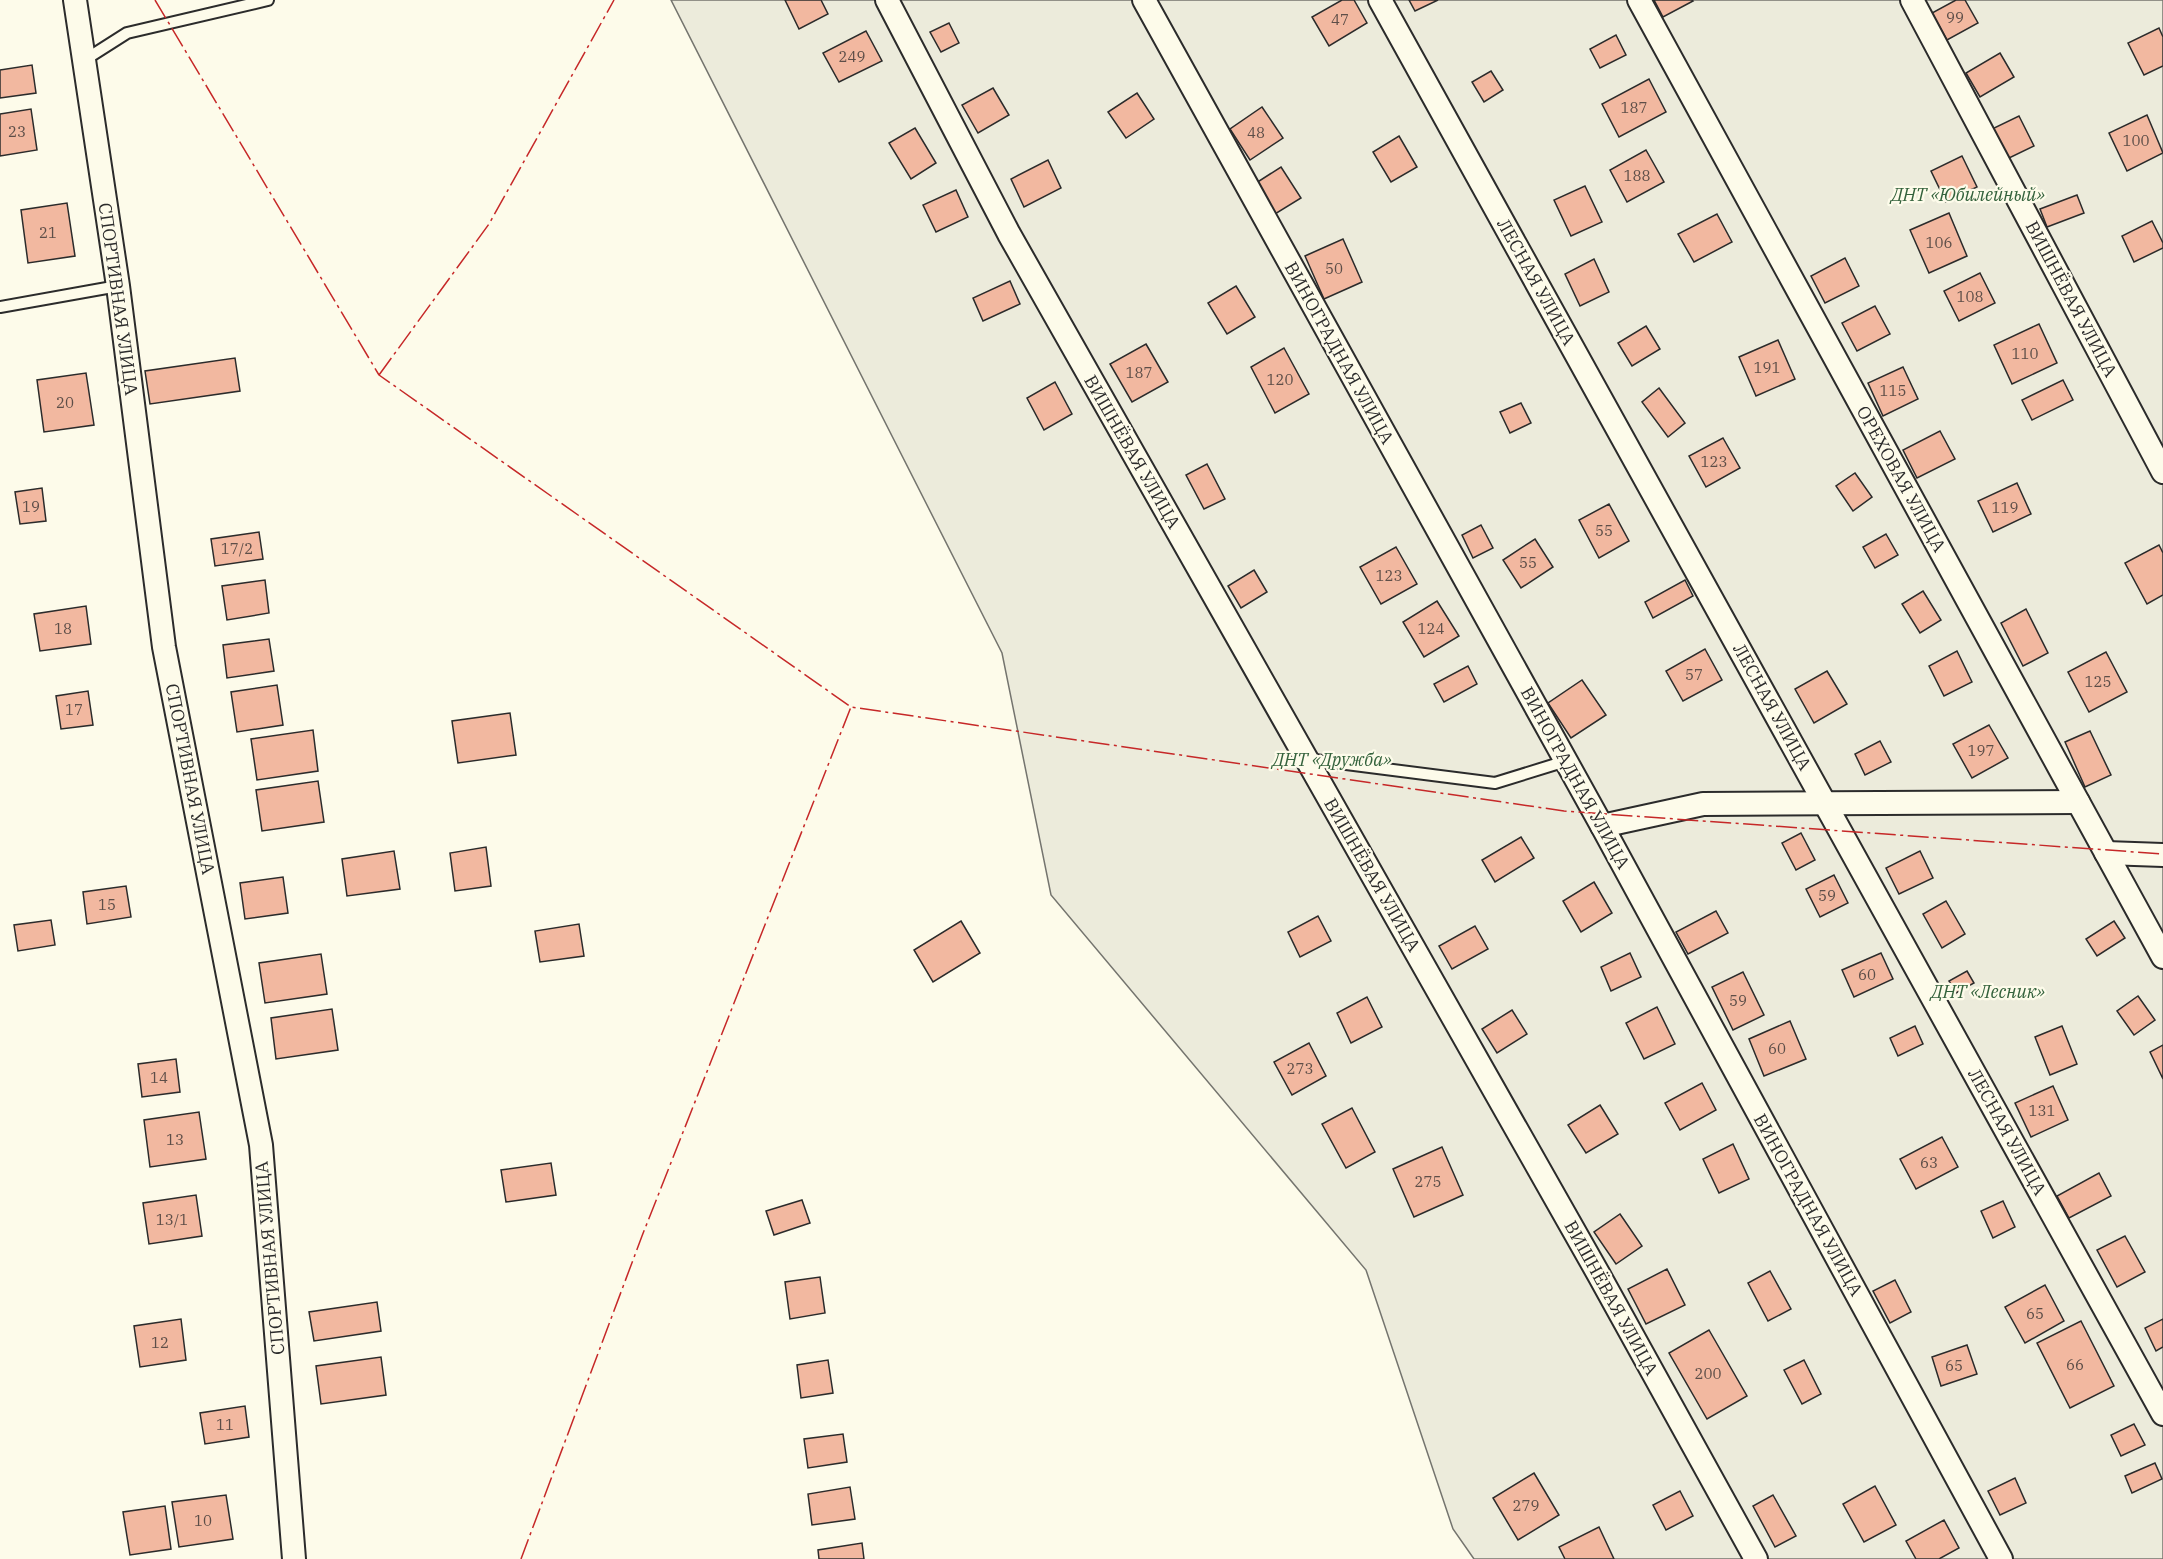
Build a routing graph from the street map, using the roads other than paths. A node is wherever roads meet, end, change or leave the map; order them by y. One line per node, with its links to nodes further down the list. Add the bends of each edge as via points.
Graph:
1 (75, 0): 8 (street, СПОРТИВНАЯ УЛИЦА)
2 (268, 0): 8 (lane, via 127,33)
3 (887, 0): 12 (street, ВИШНЁВАЯ УЛИЦА, via 1008,234)
4 (1144, 0): 13 (street, ВИНОГРАДНАЯ УЛИЦА)
5 (1380, 0): 15 (street, ЛЕСНАЯ УЛИЦА)
6 (1639, 0): 14 (street, ОРЕХОВАЯ УЛИЦА)
7 (1912, 0): 11 (street, ВИШНЁВАЯ УЛИЦА)
8 (83, 61): 9 (street, СПОРТИВНАЯ УЛИЦА)
9 (118, 286): 10 (lane); 21 (street, СПОРТИВНАЯ УЛИЦА, via 164,647 261,1145)
10 (0, 307)
11 (2163, 472)
12 (1307, 759): 13 (lane, via 1495,783); 22 (street, ВИШНЁВАЯ УЛИЦА)
13 (1566, 761): 16 (street, ВИНОГРАДНАЯ УЛИЦА)
14 (2078, 802): 15 (street); 17 (street, ОРЕХОВАЯ УЛИЦА)
15 (1826, 805): 16 (street, via 1703,804); 20 (street, ЛЕСНАЯ УЛИЦА)
16 (1602, 826): 23 (street, ВИНОГРАДНАЯ УЛИЦА)
17 (2106, 853): 18 (street); 19 (street, ОРЕХОВАЯ УЛИЦА)
18 (2163, 855)
19 (2163, 957)
20 (2163, 1414)
21 (294, 1559)
22 (1756, 1559)
23 (2001, 1559)

